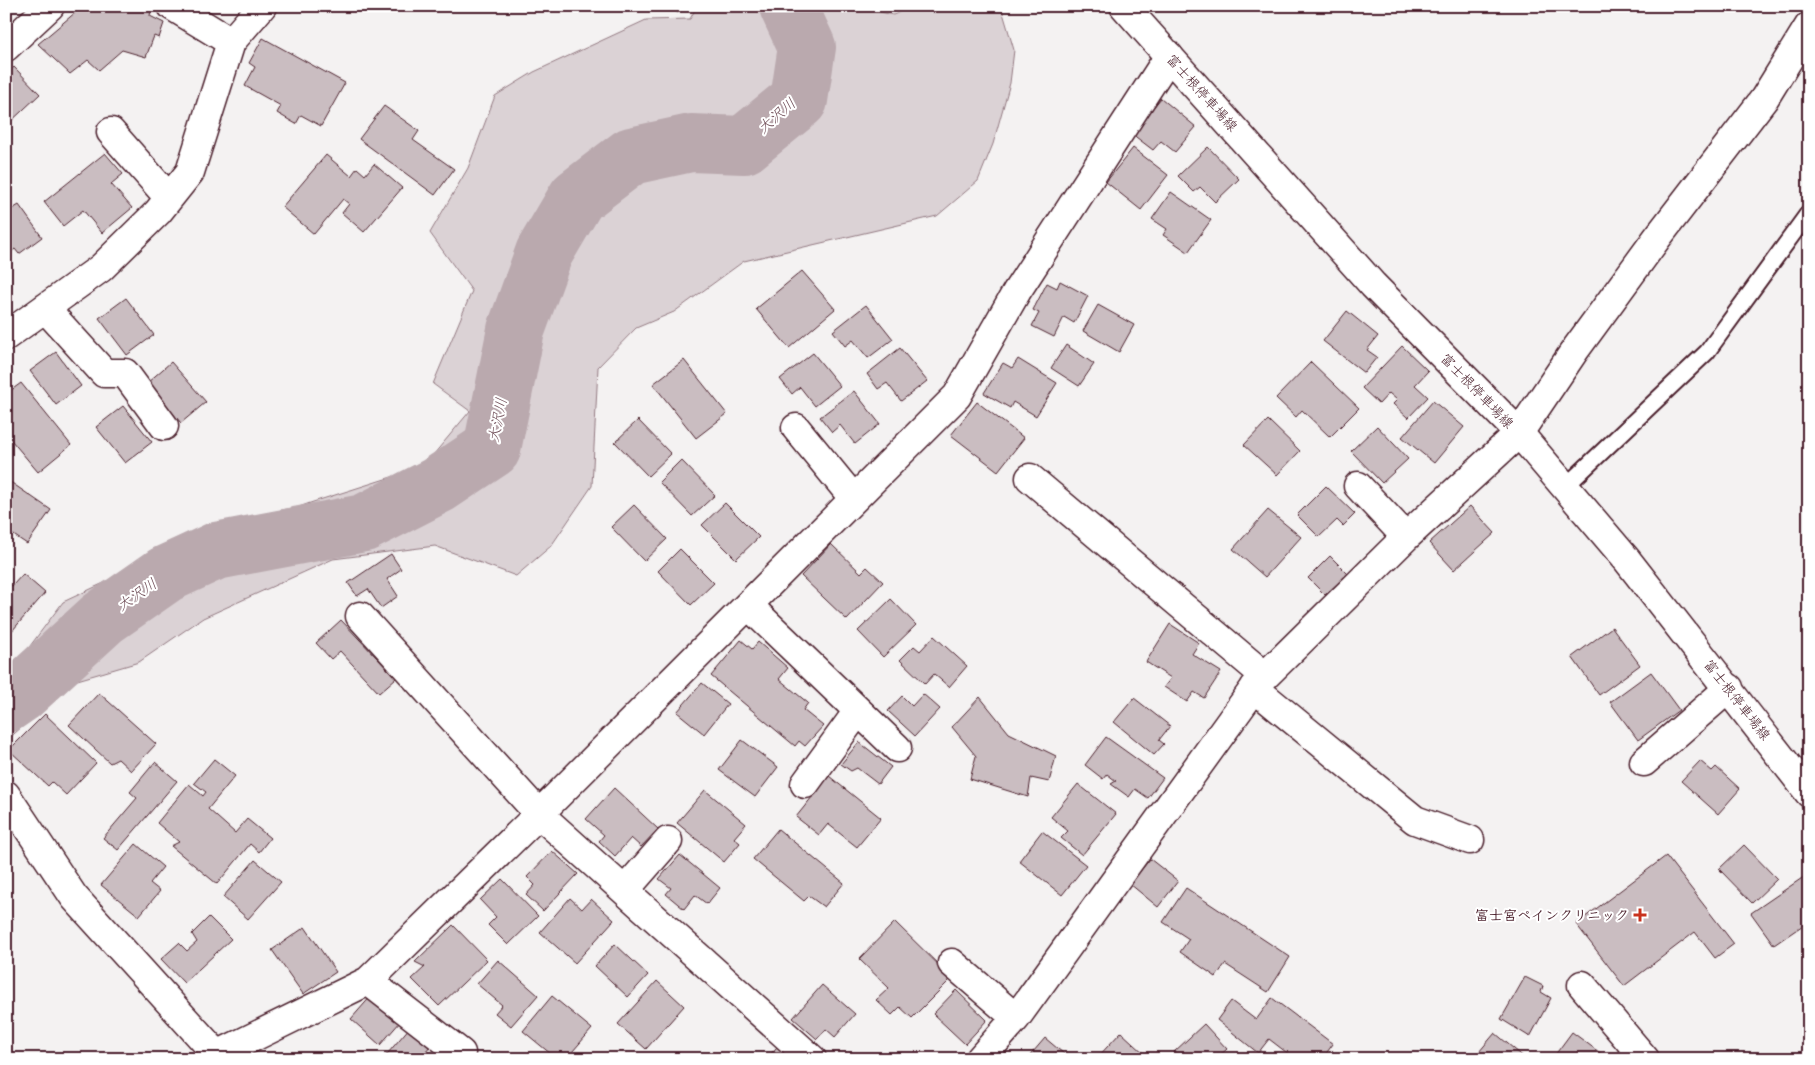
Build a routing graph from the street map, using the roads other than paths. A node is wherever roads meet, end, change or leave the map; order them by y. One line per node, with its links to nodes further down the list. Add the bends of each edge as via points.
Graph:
1 (50, 6): 7 (street)
2 (172, 6): 6 (street)
3 (262, 6): 6 (street)
4 (1124, 6): 8 (street, 富士根停車場線)
5 (1806, 40): 16 (street, via 1575,350)
6 (231, 42): 10 (street, via 190,172)
7 (6, 47)
8 (1169, 56): 16 (street, 富士根停車場線, via 1373,284); 20 (street, via 1017,291 957,396)
9 (111, 132): 10 (street)
10 (169, 198): 12 (street, via 101,268)
11 (1809, 212): 19 (lane, via 1708,352)
12 (45, 308): 13 (street); 14 (street, via 104,374 125,374)
13 (6, 336)
14 (164, 426)
15 (796, 428): 20 (street)
16 (1519, 434): 19 (street, 富士根停車場線); 21 (street)
17 (1030, 478): 24 (street)
18 (1358, 486): 21 (street)
19 (1565, 487): 25 (street, 富士根停車場線)
20 (854, 499): 22 (street)
21 (1406, 537): 24 (street)
22 (748, 605): 26 (street); 32 (street)
23 (360, 616): 32 (street)
24 (1259, 682): 34 (street, via 1415,820); 39 (street)
25 (1728, 688): 28 (street); 30 (street, 富士根停車場線)
26 (858, 711): 27 (street); 29 (street)
27 (897, 748)
28 (1644, 762)
29 (805, 784)
30 (1809, 793)
31 (8, 803): 41 (street, via 74,897)
32 (539, 814): 35 (street); 37 (street)
33 (668, 840): 35 (street)
34 (1470, 840)
35 (625, 890): 42 (street)
36 (952, 963): 39 (street)
37 (368, 981): 40 (street); 41 (street)
38 (1582, 985): 44 (street)
39 (1016, 1018): 43 (street)
40 (461, 1053)
41 (219, 1057)
42 (812, 1059)
43 (980, 1059)
44 (1645, 1059)

